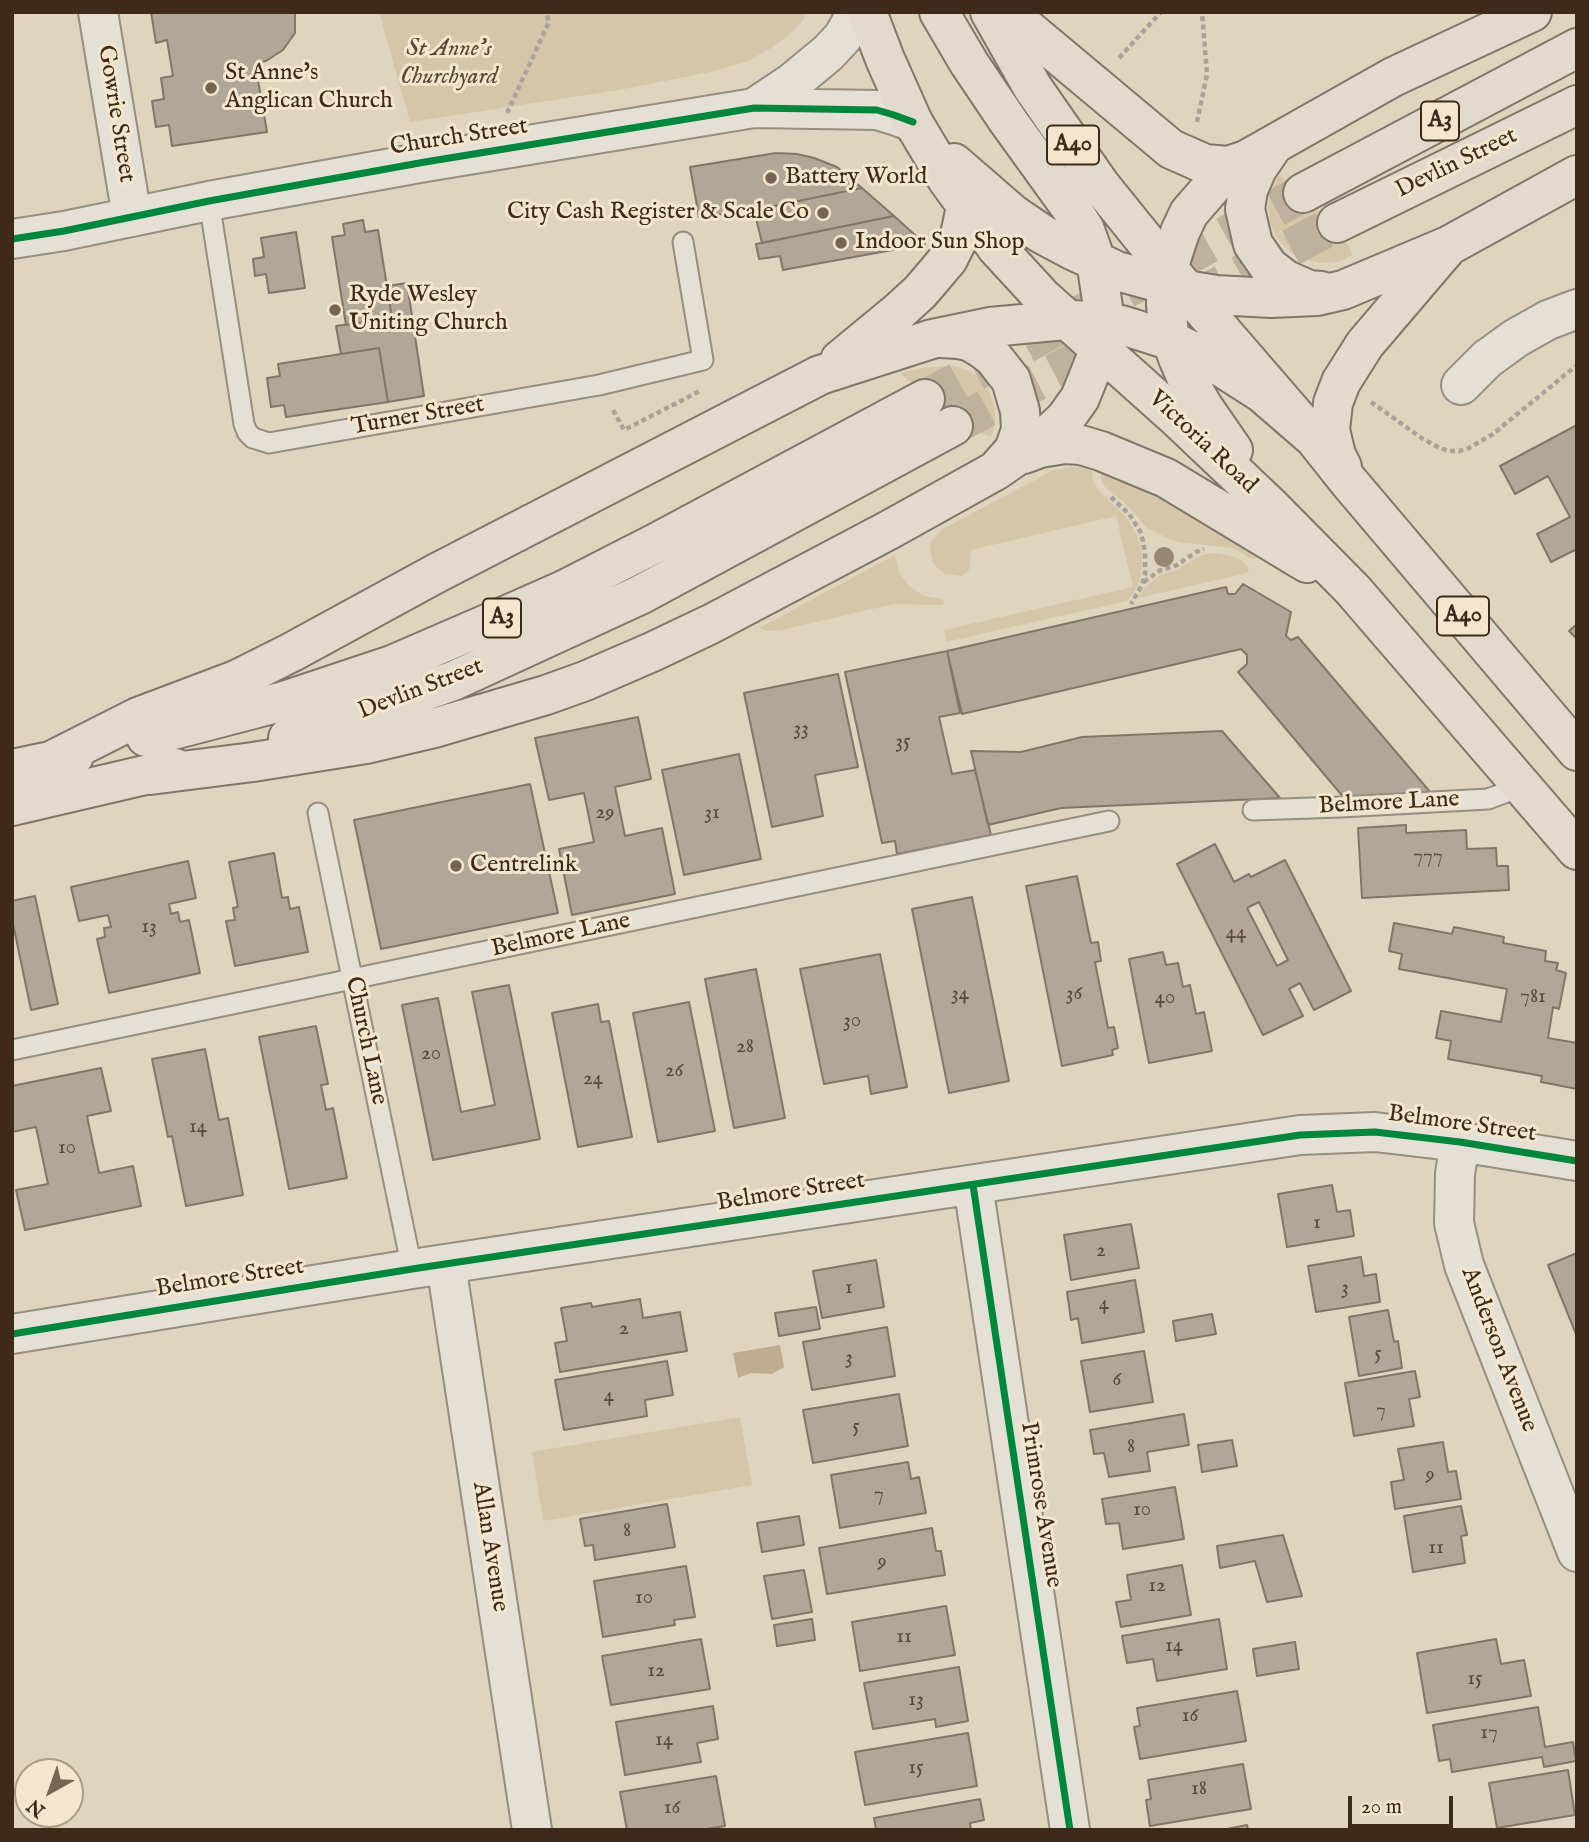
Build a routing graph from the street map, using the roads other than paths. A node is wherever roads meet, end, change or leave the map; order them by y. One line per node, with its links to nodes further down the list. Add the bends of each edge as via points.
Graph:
1 (98, 12): 18 (street, Gowrie Street)
2 (857, 12): 10 (street, Church Street, via 828,53)
3 (867, 12): 11 (highway, Victoria Road / A40)
4 (939, 12): 23 (highway, via 985,87 1085,230)
5 (990, 12): 24 (highway, A40, via 1033,88)
6 (1007, 12): 13 (highway, via 1171,149 1205,164 1228,166)
7 (1532, 12): 12 (highway, via 1393,77)
8 (1577, 48): 15 (highway, Devlin Street / A3)
9 (1577, 105): 19 (highway, Devlin Street / A3)
10 (754, 108): 11 (street, Church Street, via 877,110); 16 (street, Church Street)
11 (912, 122): 17 (highway, Victoria Road / A40); 23 (highway, via 1014,215)
12 (1279, 141): 13 (highway); 25 (highway, via 1262,159 1248,190 1245,209 1253,244 1269,267 1297,286 1326,291)
13 (1245, 160): 24 (highway, via 1215,183 1189,214 1180,232)
14 (1577, 175): 22 (highway)
15 (1303, 193)
16 (209, 201): 18 (street, Church Street); 21 (lane, Turner Street, via 242,414 247,432 269,443 599,385 703,360)
17 (966, 207): 27 (highway, Victoria Road / A40, via 1022,276); 30 (highway, via 960,235 938,271 898,313)
18 (132, 217): 20 (street, Church Street)
19 (1337, 223)
20 (12, 239)
21 (683, 242)
22 (1450, 245): 25 (highway); 36 (highway, via 1365,344 1341,382 1330,430)
23 (1096, 261): 24 (highway, via 1117,271); 27 (highway, via 1102,290)
24 (1174, 281): 25 (highway, via 1216,295 1270,298 1332,293); 29 (highway, via 1167,315); 34 (highway, A40)
25 (1354, 286)
26 (1577, 309): 31 (street, via 1516,338)
27 (1089, 330): 28 (highway, via 990,327); 29 (highway, via 1125,326); 35 (highway, via 1089,377 1080,398 1051,433); 37 (highway, Victoria Road / A40)
28 (932, 339): 30 (highway); 35 (highway, via 969,341 993,357 1012,380 1021,430)
29 (1172, 341): 34 (highway, via 1262,393); 37 (highway, via 1204,408)
30 (820, 375): 40 (highway, via 292,652 236,680 138,717)
31 (1461, 385)
32 (925, 399): 40 (highway, Devlin Street / A3, via 575,584 392,665 284,701)
33 (953, 426): 42 (highway, Devlin Street / A3, via 640,595 453,681 314,730)
34 (1314, 438): 36 (highway, A40)
35 (1001, 467): 38 (highway, via 1052,445 1081,445 1101,451 1166,478); 42 (highway, via 710,624 545,695 366,744)
36 (1349, 482): 39 (highway, A40)
37 (1271, 507): 38 (highway, Victoria Road / A40)
38 (1353, 590): 43 (highway, Victoria Road / A40)
39 (1577, 751)
40 (49, 762): 41 (highway, Devlin Street / A3)
41 (12, 769)
42 (149, 775): 44 (highway, Devlin Street / A3)
43 (1522, 786): 45 (lane, Belmore Lane, via 1488,799); 48 (highway, Victoria Road / A40)
44 (12, 806)
45 (1253, 810)
46 (318, 813): 49 (lane, Church Lane)
47 (1109, 821): 49 (lane, Belmore Lane)
48 (1577, 850)
49 (352, 980): 50 (lane, Belmore Lane); 54 (lane, Church Lane)
50 (12, 1050)
51 (1461, 1142): 52 (street, Belmore Street); 53 (street, Belmore Street, via 1375,1132 1300,1135); 56 (street, Anderson Avenue, via 1454,1223 1464,1265)
52 (1577, 1161)
53 (973, 1185): 54 (street, Belmore Street); 58 (street, Primrose Avenue)
54 (429, 1267): 55 (street, Belmore Street); 57 (street, Allan Avenue)
55 (12, 1334)
56 (1577, 1552)
57 (533, 1830)
58 (1069, 1830)

